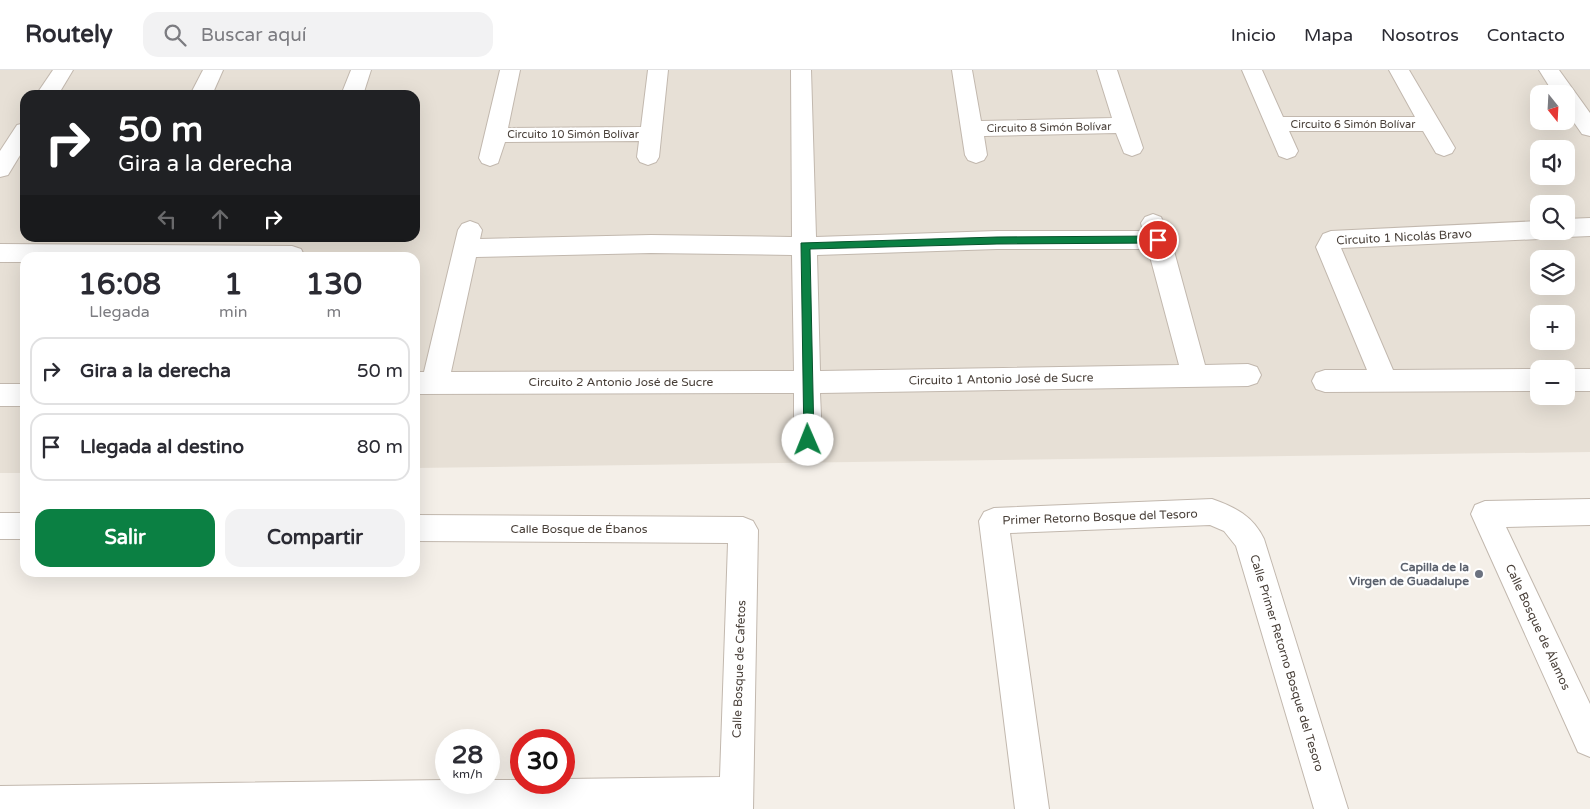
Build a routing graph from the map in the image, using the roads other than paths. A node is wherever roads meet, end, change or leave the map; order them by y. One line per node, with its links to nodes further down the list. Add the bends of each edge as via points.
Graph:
1 (64, 70): 13 (street)
2 (213, 70): 14 (street)
3 (361, 70): 15 (street)
4 (510, 70): 23 (street, Circuito 10 Simón Bolívar)
5 (658, 70): 22 (street, Circuito 10 Simón Bolívar)
6 (801, 70): 35 (street)
7 (962, 70): 20 (street, Circuito 8 Simón Bolívar)
8 (1107, 70): 19 (street, Circuito 8 Simón Bolívar)
9 (1252, 70): 17 (street, Circuito 6 Simón Bolívar)
10 (1400, 70): 18 (street, Circuito 6 Simón Bolívar)
11 (1549, 70): 12 (street)
12 (1560, 85)
13 (51, 90)
14 (203, 90)
15 (354, 90)
16 (1575, 107): 21 (street)
17 (1276, 124): 18 (street, Circuito 6 Simón Bolívar); 27 (street, Circuito 6 Simón Bolívar)
18 (1430, 124): 26 (street, Circuito 6 Simón Bolívar)
19 (1125, 126): 20 (street, Circuito 8 Simón Bolívar); 25 (street, Circuito 8 Simón Bolívar)
20 (972, 129): 28 (street, Circuito 8 Simón Bolívar)
21 (1590, 129)
22 (651, 134): 23 (street, Circuito 10 Simón Bolívar); 29 (street, Circuito 10 Simón Bolívar)
23 (496, 135): 30 (street, Circuito 10 Simón Bolívar)
24 (20, 138): 31 (street)
25 (1132, 148)
26 (1444, 148)
27 (1287, 151)
28 (976, 155)
29 (648, 157)
30 (490, 158)
31 (0, 169)
32 (1575, 228): 33 (street)
33 (1590, 228)
34 (1530, 230): 42 (street, Circuito 1 Nicolás Bravo, via 1331,240 1328,247)
35 (804, 246): 41 (street, via 1156,231); 47 (street); 48 (street, Circuito 2 Antonio José de Sucre, via 468,239)
36 (294, 250): 37 (street)
37 (98, 252)
38 (0, 253): 39 (street)
39 (20, 253)
40 (1248, 375): 41 (street, Circuito 1 Antonio José de Sucre)
41 (1195, 376): 47 (street, Circuito 1 Antonio José de Sucre)
42 (1384, 380): 43 (street); 46 (street)
43 (1530, 380)
44 (1575, 380): 45 (street)
45 (1590, 380)
46 (1324, 381)
47 (807, 382): 48 (street, Circuito 2 Antonio José de Sucre); 51 (street)
48 (425, 383)
49 (0, 395): 50 (street)
50 (20, 395)
51 (808, 440)
52 (1590, 512): 58 (street, Calle Bosque de Álamos, via 1485,514)
53 (1234, 522): 61 (street, Primer Retorno Bosque del Tesoro, via 1212,512 994,521); 62 (street, Calle Primer Retorno Bosque del Tesoro, via 1249,539)
54 (0, 526): 55 (street)
55 (20, 526)
56 (420, 528): 57 (street, Calle Bosque de Ébanos)
57 (743, 530): 59 (street, Calle Bosque de Cafetos)
58 (1590, 740)
59 (736, 801): 60 (street)
60 (0, 804)
61 (1032, 809)
62 (1330, 809)

